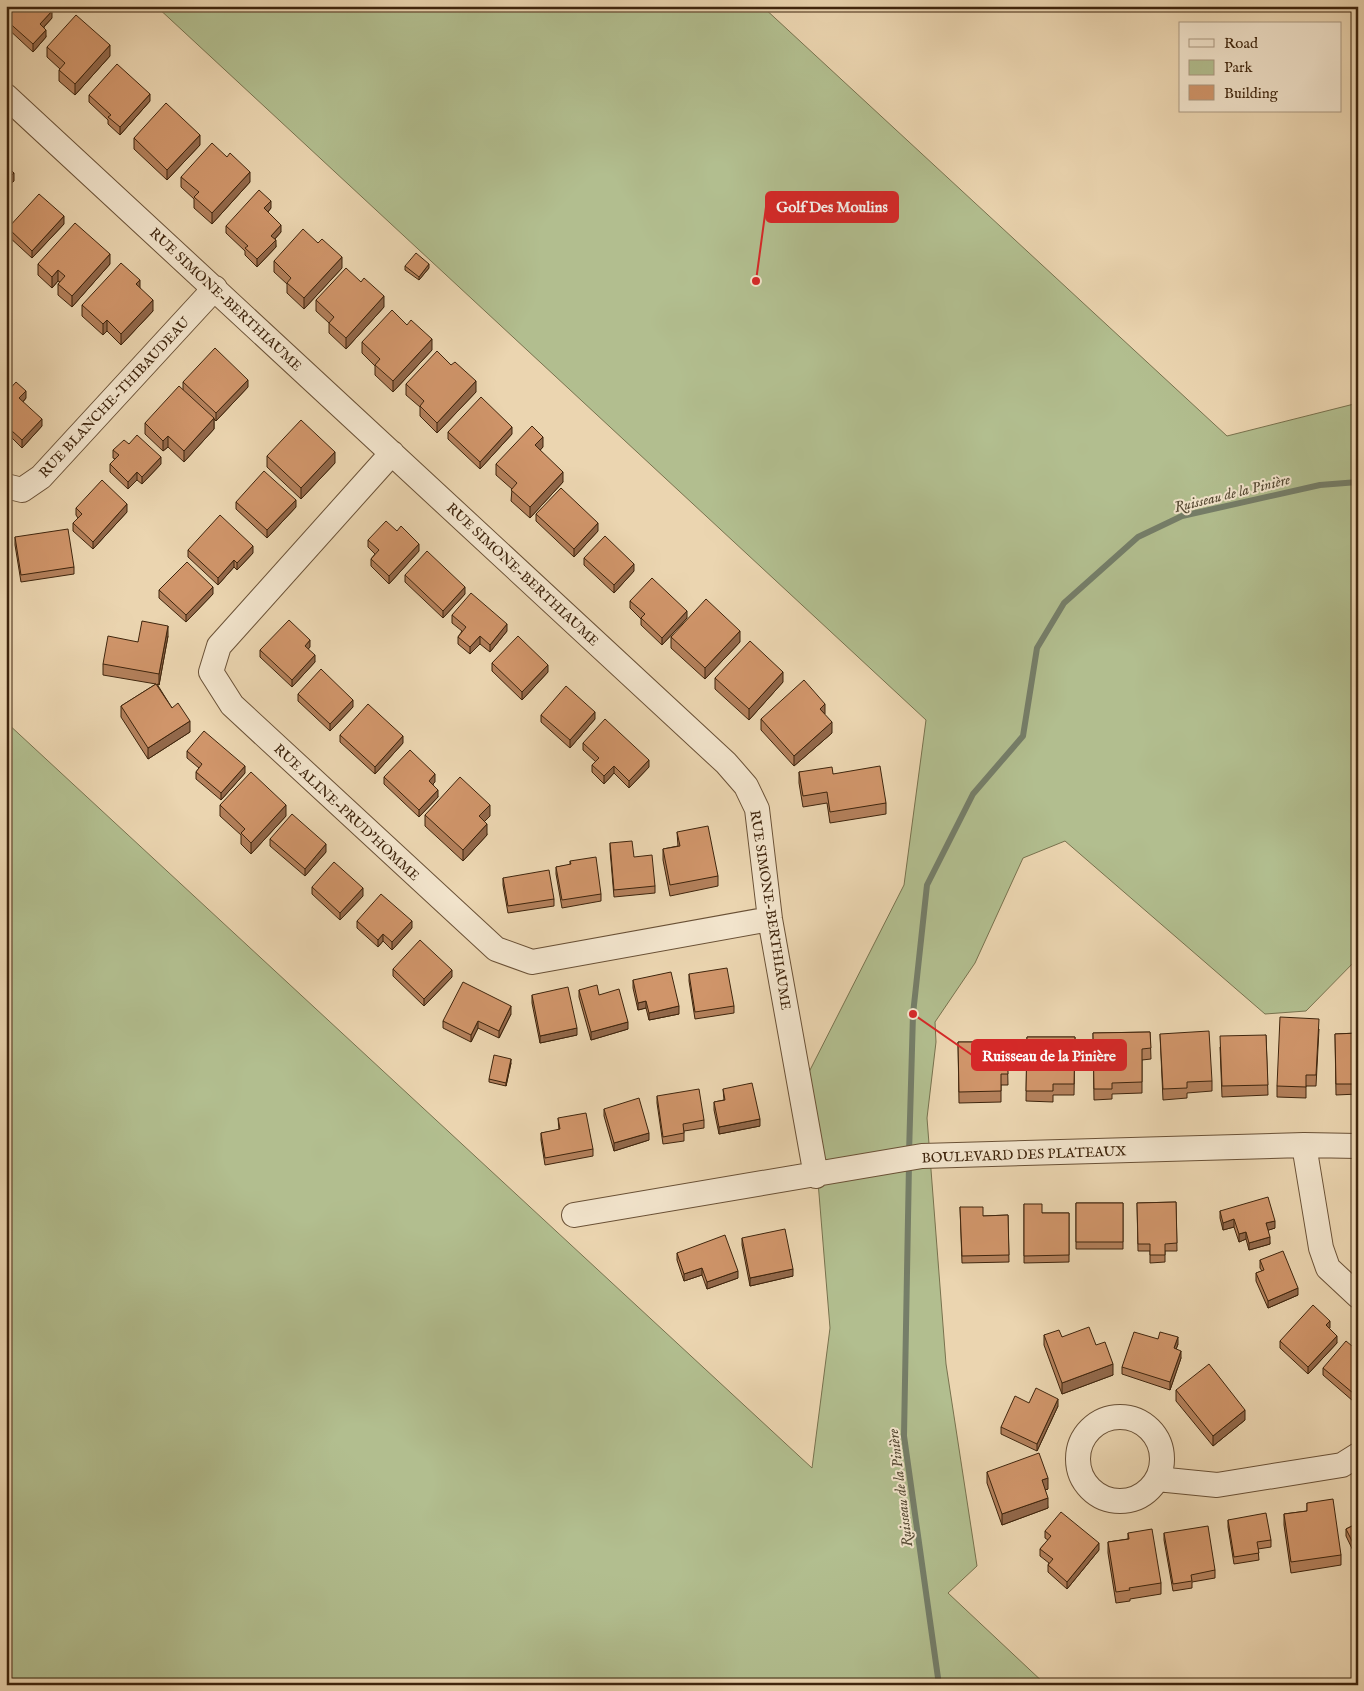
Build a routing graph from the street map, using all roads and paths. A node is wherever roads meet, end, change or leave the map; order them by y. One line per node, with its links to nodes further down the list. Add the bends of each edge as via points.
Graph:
1 (6, 96): 2 (street, RUE SIMONE-BERTHIAUME)
2 (215, 288): 3 (street, RUE SIMONE-BERTHIAUME); 4 (street, RUE BLANCHE-THIBAUDEAU, via 41,477 22,490)
3 (392, 452): 5 (street, RUE SIMONE-BERTHIAUME, via 726,763 746,786 757,808); 5 (street, RUE ALINE-PRUD'HOMME, via 219,646 211,672 232,705 496,949 532,962)
4 (6, 486)
5 (770, 919): 8 (street, RUE SIMONE-BERTHIAUME)
6 (1304, 1145): 7 (street, BOULEVARD DES PLATEAUX); 8 (street, BOULEVARD DES PLATEAUX, via 922,1156); 10 (street, via 1321,1248 1328,1268)
7 (1358, 1146)
8 (816, 1176): 9 (street, BOULEVARD DES PLATEAUX)
9 (574, 1215)
10 (1358, 1296)
11 (1358, 1454): 12 (street, via 1342,1465 1217,1485)
12 (1157, 1479)

